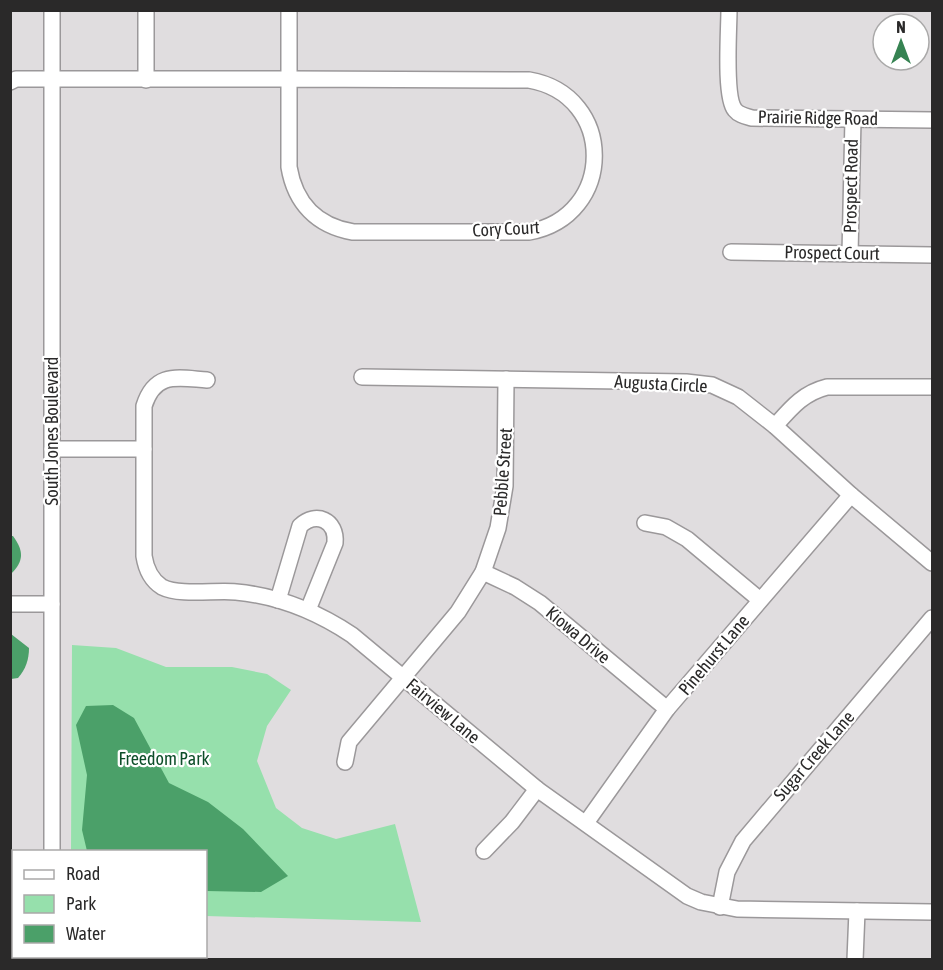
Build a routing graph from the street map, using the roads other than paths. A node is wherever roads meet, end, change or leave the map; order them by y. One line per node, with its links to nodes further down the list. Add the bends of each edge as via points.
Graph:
1 (52, 10): 6 (street, South Jones Boulevard)
2 (146, 10): 7 (street)
3 (289, 10): 5 (street)
4 (729, 10): 9 (street, Prairie Ridge Road, via 728,91 734,109 752,118)
5 (289, 79): 5 (street, Cory Court, via 291,180 310,212 341,230 530,232 566,217 589,186 593,145 587,120 563,91 541,82); 7 (street, Cory Court)
6 (52, 80): 7 (street, Cory Court); 8 (street, Cory Court); 19 (street, South Jones Boulevard)
7 (146, 80)
8 (10, 82)
9 (853, 119): 10 (street, Prairie Ridge Road); 12 (street, Prospect Road)
10 (933, 120)
11 (731, 252): 12 (street, Prospect Court)
12 (850, 254): 13 (street, Prospect Court)
13 (933, 255)
14 (362, 377): 15 (street, Augusta Circle)
15 (506, 379): 18 (street, Augusta Circle, via 699,383 738,397); 24 (street, Pebble Street, via 504,498)
16 (207, 380): 20 (street, Fairview Lane, via 176,377 152,388 144,406)
17 (933, 387): 18 (street, via 827,387 802,397)
18 (775, 426): 21 (street, Augusta Circle)
19 (52, 449): 20 (street); 28 (street, South Jones Boulevard)
20 (144, 449): 25 (street, Fairview Lane, via 144,556 155,581 172,590 234,591)
21 (851, 495): 23 (street, Augusta Circle); 26 (street, Pinehurst Lane)
22 (645, 523): 26 (street, via 666,527 687,539)
23 (933, 563)
24 (483, 572): 31 (street, Pebble Street, via 458,612); 32 (street, Kiowa Drive, via 540,603)
25 (278, 600): 29 (street, Fairview Lane); 29 (street, via 300,526 307,520 326,521 336,534 335,543)
26 (760, 600): 32 (street, Pinehurst Lane)
27 (10, 604): 28 (street)
28 (52, 604): 36 (street, South Jones Boulevard)
29 (308, 610): 31 (street, Fairview Lane, via 352,635)
30 (933, 618): 38 (street, Sugar Creek Lane, via 743,841 727,872)
31 (402, 678): 33 (street, Pebble Street, via 349,742); 34 (street, Fairview Lane)
32 (667, 710): 35 (street, Pinehurst Lane)
33 (345, 762)
34 (537, 789): 35 (street, Fairview Lane); 37 (street)
35 (586, 823): 38 (street, Fairview Lane, via 687,896)
36 (52, 850)
37 (484, 851)
38 (720, 907): 39 (street, Fairview Lane)
39 (857, 911): 40 (street, Fairview Lane); 41 (street)
40 (933, 912)
41 (855, 960)

